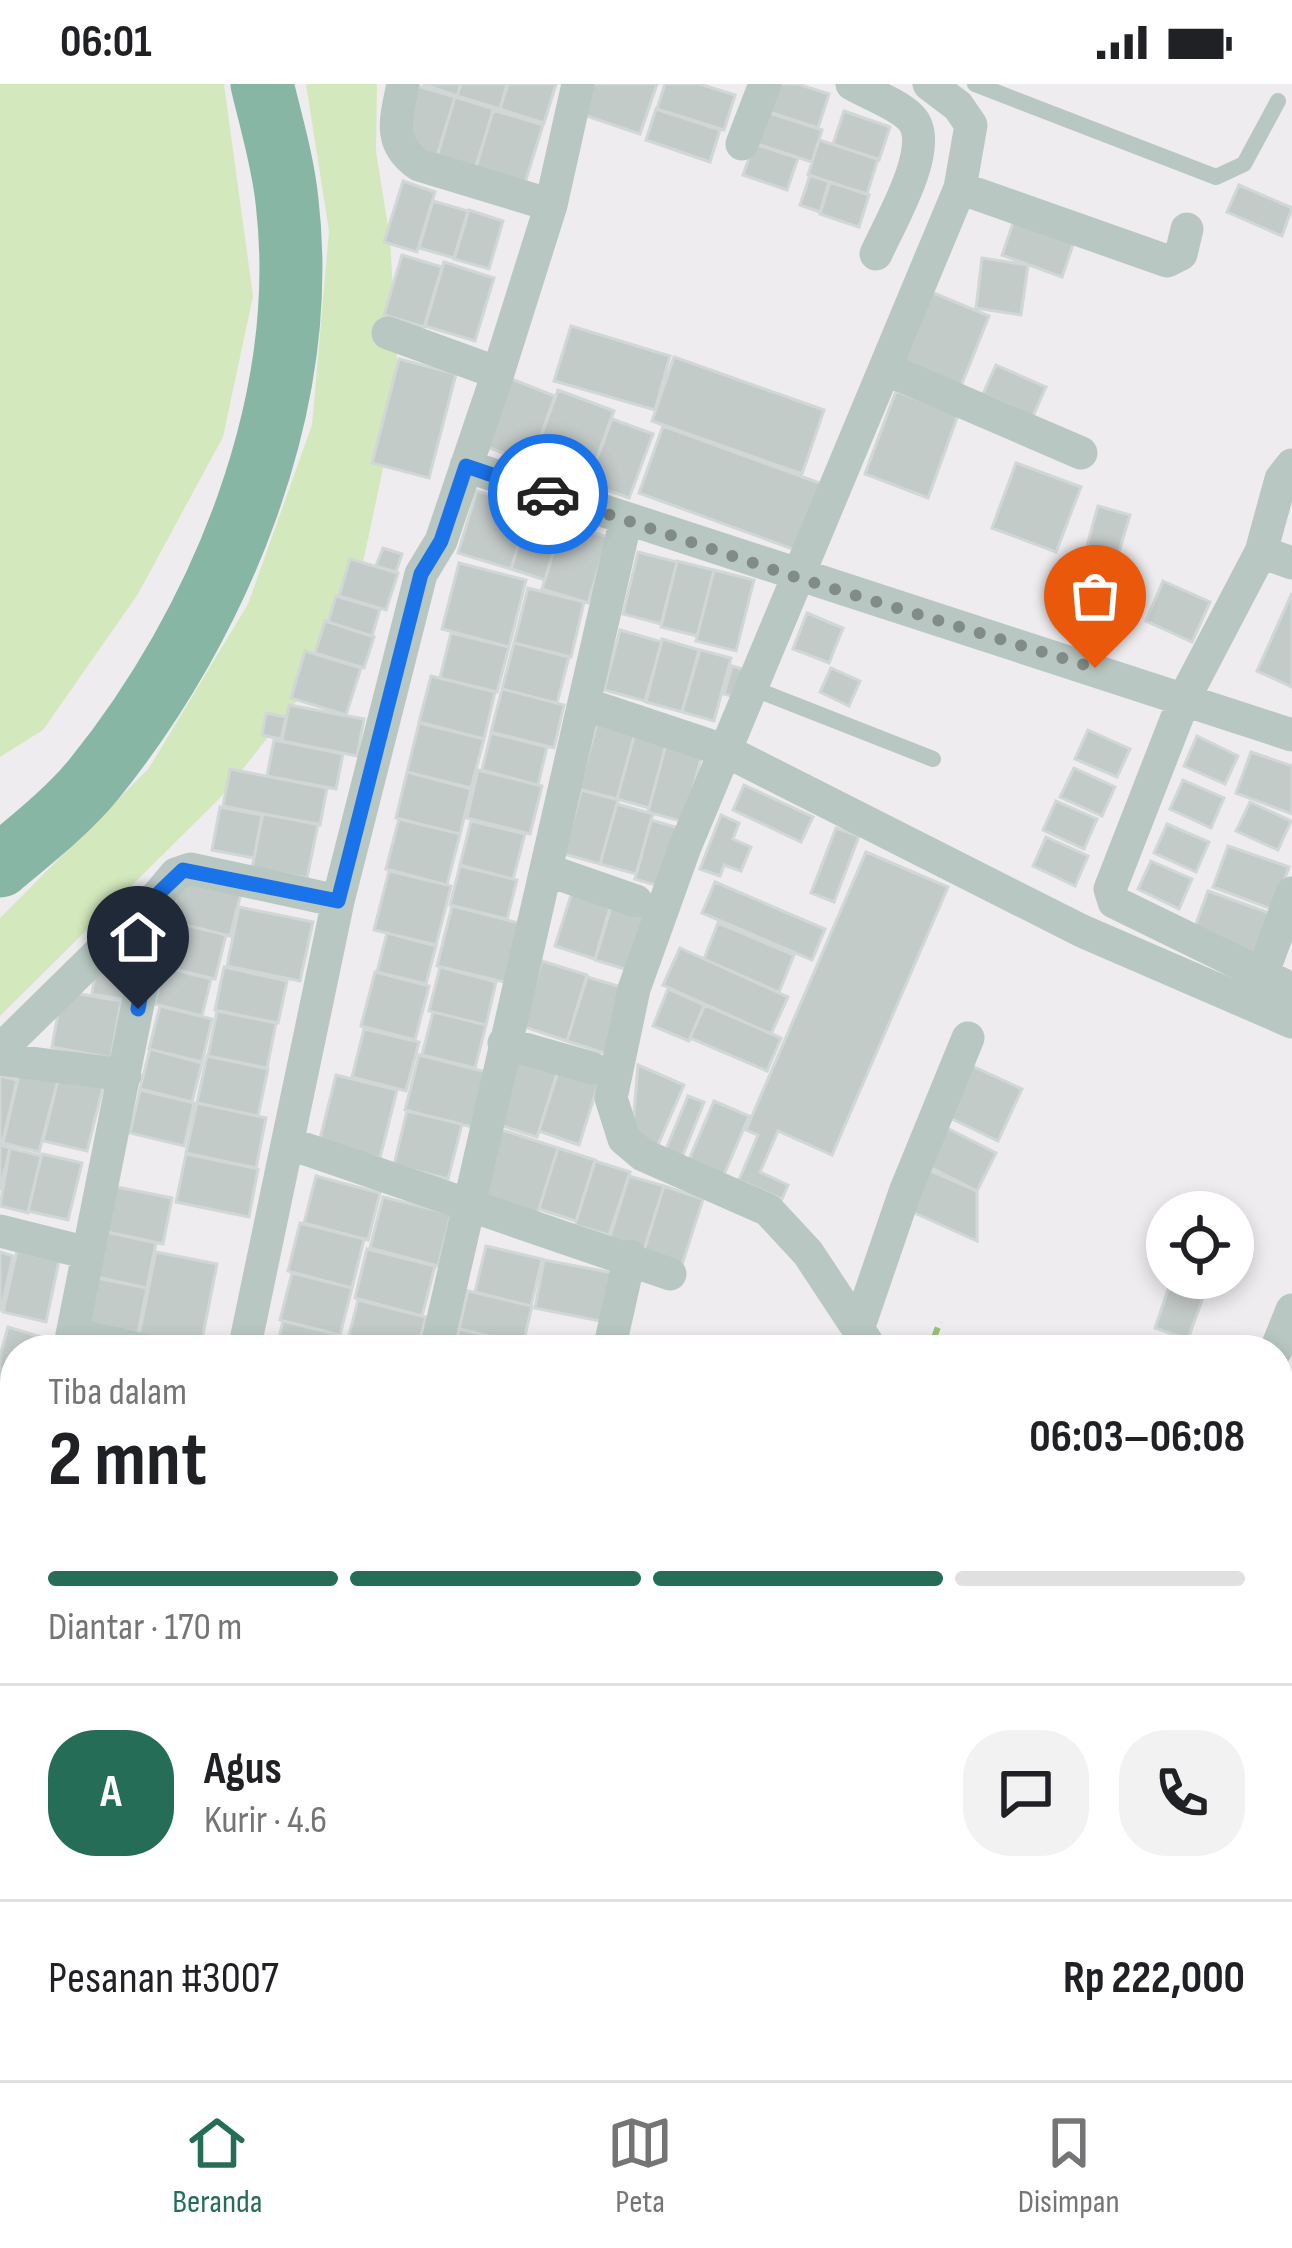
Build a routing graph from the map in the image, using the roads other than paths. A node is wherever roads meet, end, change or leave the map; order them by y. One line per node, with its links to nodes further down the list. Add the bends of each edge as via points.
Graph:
1 (262, 84): 26 (highway, via 288,202 287,326 273,421 235,542)
2 (403, 84): 11 (street, via 394,129 401,153)
3 (578, 84): 11 (street)
4 (765, 84): 9 (street)
5 (852, 84): 13 (street, via 911,118 921,137)
6 (928, 84): 7 (street)
7 (967, 91): 8 (lane, via 1216,177 1244,164); 10 (street, via 971,125)
8 (1278, 101)
9 (742, 144)
10 (960, 188): 12 (street, via 1167,261 1180,254); 15 (street)
11 (551, 205): 16 (street)
12 (1187, 229)
13 (876, 254)
14 (388, 333): 16 (street)
15 (886, 369): 17 (street); 22 (street)
16 (498, 374): 19 (street)
17 (1081, 453)
18 (1292, 465): 21 (street, via 1281,479)
19 (466, 466): 20 (street); 35 (street, via 421,574)
20 (626, 519): 22 (street); 25 (street)
21 (1276, 558): 24 (street)
22 (795, 577): 23 (street); 24 (street)
23 (752, 688): 28 (street); 29 (lane)
24 (1185, 697): 27 (street); 37 (street, via 1111,896)
25 (585, 704): 28 (street); 32 (street)
26 (139, 712): 30 (highway); 31 (highway, via 93,781)
27 (1292, 735)
28 (726, 751): 38 (street, via 1082,931); 55 (street, via 634,989 614,1072 615,1121 643,1155 768,1210 808,1253)
29 (933, 759)
30 (0, 826)
31 (0, 866)
32 (547, 870): 36 (street); 40 (street)
33 (160, 892): 35 (street, via 191,869); 41 (street); 44 (street)
34 (1292, 893): 37 (street)
35 (338, 901): 45 (street)
36 (636, 901)
37 (1277, 982)
38 (1292, 1022)
39 (968, 1038): 56 (street, via 905,1192)
40 (504, 1043): 43 (street); 46 (street)
41 (0, 1050)
42 (0, 1060): 44 (street)
43 (592, 1069)
44 (125, 1075): 48 (street)
45 (288, 1143): 46 (street); 52 (street)
46 (470, 1201): 49 (street); 53 (street)
47 (0, 1231): 48 (street)
48 (88, 1253): 51 (street)
49 (630, 1256): 50 (street); 54 (street)
50 (670, 1274)
51 (71, 1335)
52 (247, 1335)
53 (439, 1335)
54 (612, 1335)
55 (862, 1335)
56 (866, 1335)

